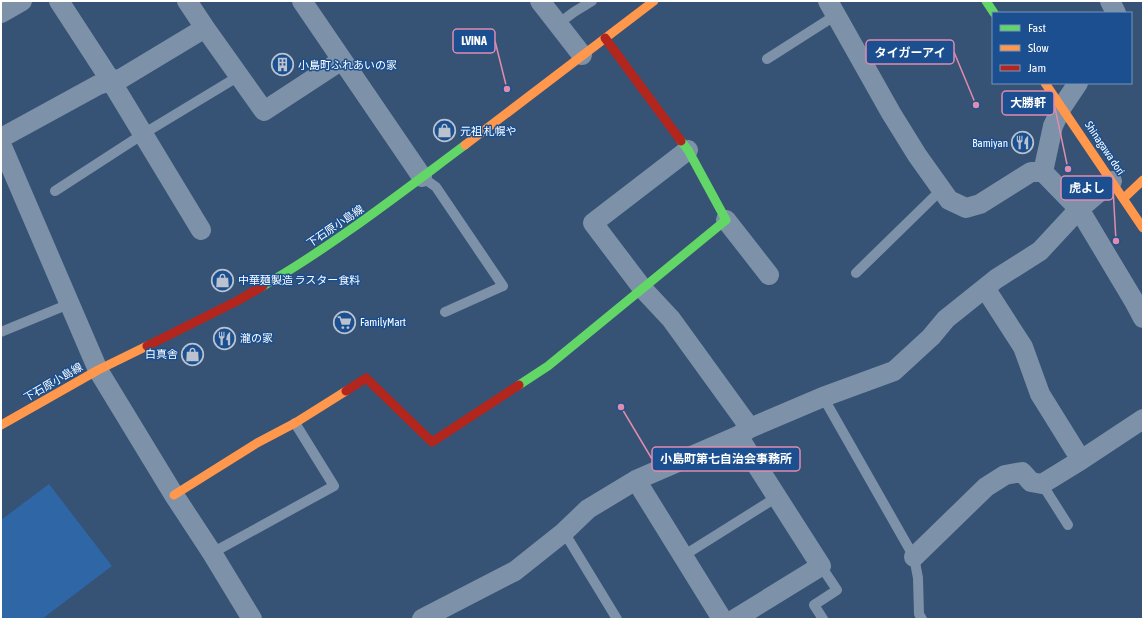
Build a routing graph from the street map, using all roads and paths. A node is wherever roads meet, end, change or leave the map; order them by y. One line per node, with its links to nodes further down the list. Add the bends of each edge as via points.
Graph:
1 (22, 1): 13 (street)
2 (59, 1): 21 (street)
3 (188, 1): 15 (street)
4 (302, 1): 19 (street)
5 (540, 1): 14 (street)
6 (592, 1): 14 (lane)
7 (654, 1): 16 (street, 下石原小島線)
8 (986, 1): 11 (street)
9 (1110, 1): 12 (street)
10 (832, 8): 18 (lane); 33 (street, via 891,113)
11 (993, 12)
12 (1116, 12)
13 (1, 13)
14 (558, 24): 17 (street)
15 (205, 28): 20 (street); 21 (street, via 122,78)
16 (605, 38): 17 (street, 下石原小島線); 28 (street)
17 (582, 55): 30 (street, 下石原小島線)
18 (767, 59)
19 (342, 60): 20 (street, via 264,111); 30 (street)
20 (239, 76): 25 (lane)
21 (111, 80): 25 (street); 26 (street)
22 (1046, 84): 24 (street, Shinagawa dori)
23 (1077, 84): 24 (street)
24 (1062, 107): 29 (street, via 1053,126); 32 (street, Shinagawa dori)
25 (143, 134): 34 (lane); 39 (street)
26 (1, 138)
27 (1, 144): 44 (street)
28 (688, 150): 37 (street); 43 (street, via 593,223)
29 (1043, 172): 33 (street, via 1031,172 980,204 966,208 949,200); 36 (street)
30 (422, 178): 45 (lane, via 436,187 503,286); 48 (street, 下石原小島線, via 294,268 237,301)
31 (1143, 180): 35 (street)
32 (1112, 181): 35 (street, Shinagawa dori); 36 (street)
33 (942, 190): 40 (lane)
34 (55, 191)
35 (1124, 198): 38 (street, Shinagawa dori)
36 (1079, 209): 42 (street, via 1040,252); 46 (street)
37 (726, 220): 41 (street); 43 (street)
38 (1143, 228)
39 (201, 230)
40 (856, 273)
41 (769, 275)
42 (984, 288): 49 (street, via 946,319 931,337 894,371); 54 (street, via 1023,347 1040,394)
43 (643, 289): 51 (street, via 548,366 432,442 366,378); 53 (street, via 671,319)
44 (69, 304): 47 (lane); 48 (street)
45 (445, 312)
46 (1143, 318)
47 (1, 332)
48 (98, 370): 52 (street, 下石原小島線); 57 (street)
49 (823, 397): 53 (street); 63 (lane)
50 (1143, 419): 54 (street)
51 (295, 423): 57 (street, via 257,443); 61 (lane, via 334,486)
52 (1, 425)
53 (744, 432): 55 (street); 58 (street)
54 (1081, 460): 56 (street)
55 (636, 480): 60 (street, via 588,509); 62 (street)
56 (1042, 484): 59 (lane); 63 (street, via 1031,482 1022,472 1005,475 986,487)
57 (174, 495): 61 (street)
58 (777, 497): 62 (lane); 64 (street)
59 (1068, 525)
60 (564, 532): 65 (street, via 515,571); 67 (lane)
61 (212, 553): 66 (street)
62 (683, 556): 68 (street)
63 (914, 557): 71 (lane, via 918,578 919,614)
64 (821, 566): 69 (street); 70 (lane, via 836,590 814,605)
65 (434, 617)
66 (252, 619)
67 (617, 619)
68 (722, 619)
69 (735, 619)
70 (823, 619)
71 (922, 619)

